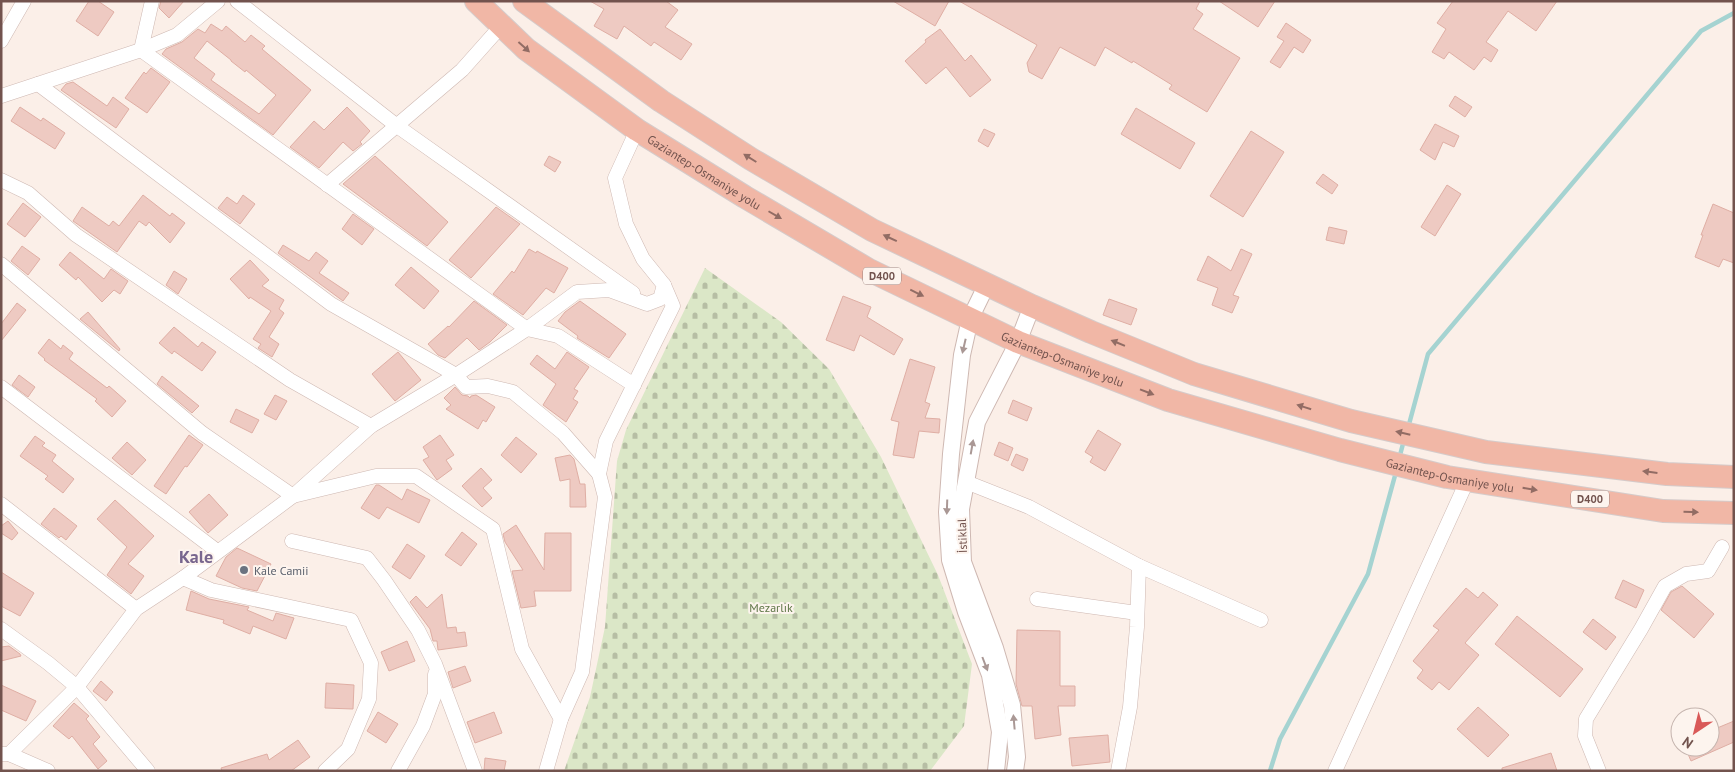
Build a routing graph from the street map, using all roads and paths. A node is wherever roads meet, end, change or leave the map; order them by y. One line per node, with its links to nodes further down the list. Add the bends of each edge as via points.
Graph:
1 (24, 1): 8 (street)
2 (152, 1): 9 (street)
3 (218, 1): 9 (street, via 177,35)
4 (237, 1): 12 (street)
5 (476, 1): 7 (highway, Gaziantep-Osmaniye yolu / D400)
6 (524, 1): 17 (highway, one-way to 6, via 872,230 751,159 661,100)
7 (502, 25): 12 (street, via 462,70); 13 (highway, Gaziantep-Osmaniye yolu / D400, one-way to 13, via 526,49)
8 (1, 42)
9 (141, 50): 10 (street); 15 (street)
10 (38, 84): 11 (street); 24 (street, via 331,304)
11 (1, 96)
12 (397, 126): 15 (street); 19 (street)
13 (637, 130): 18 (street, via 615,178 626,224 643,259); 21 (highway, Gaziantep-Osmaniye yolu / D400, one-way to 21, via 869,270)
14 (1, 180): 27 (street, via 28,193 76,235 290,380)
15 (327, 186): 22 (street)
16 (1, 264): 32 (street, via 202,433)
17 (987, 284): 20 (highway); 21 (street)
18 (664, 286): 19 (street, via 660,299); 25 (street, via 673,306)
19 (647, 304): 22 (street, via 609,290 577,292)
20 (1032, 306): 23 (street, İstiklal); 29 (highway, one-way to 20, via 1667,474 1486,452 1351,421 1194,374)
21 (970, 319): 23 (highway, Gaziantep-Osmaniye yolu / D400); 56 (street, one-way to 56, via 962,355 947,512 950,560 990,675 1000,732)
22 (527, 329): 24 (street); 25 (street, via 558,336)
23 (1018, 342): 30 (highway, Gaziantep-Osmaniye yolu / D400, one-way to 30, via 1168,400 1340,450); 31 (street, İstiklal, one-way to 23, via 977,422)
24 (456, 374): 27 (street); 28 (street, via 466,387 488,386 513,392 562,433)
25 (634, 385): 28 (street, via 606,441)
26 (1, 387): 37 (street)
27 (371, 426): 32 (street)
28 (599, 474): 47 (street, via 605,497 582,672)
29 (1734, 477)
30 (1457, 478): 34 (highway, Gaziantep-Osmaniye yolu / D400, one-way to 34, via 1663,511); 58 (street)
31 (966, 482): 38 (street, via 1029,507); 49 (street, İstiklal, one-way to 31, via 1012,705 996,648 963,562 961,509)
32 (293, 496): 37 (street); 47 (street, via 376,476 416,476 493,529 522,649)
33 (1, 504): 41 (street)
34 (1734, 513)
35 (292, 541): 45 (street, via 367,558 418,630)
36 (1722, 548): 59 (street, via 1708,571 1686,574 1665,586 1586,719 1585,736)
37 (217, 551): 39 (street)
38 (1140, 566): 42 (street); 43 (street)
39 (183, 578): 41 (street); 52 (street, via 211,590 351,620 371,663 369,699 348,749)
40 (1037, 599): 42 (street)
41 (136, 609): 46 (street)
42 (1137, 613): 57 (street, via 1130,707)
43 (1261, 620)
44 (1, 629): 46 (street)
45 (435, 664): 53 (street, via 435,694 423,726); 54 (street)
46 (77, 687): 48 (street); 51 (street)
47 (561, 719): 55 (street)
48 (4, 751): 50 (street)
49 (1018, 766)
50 (48, 771)
51 (148, 771)
52 (325, 771)
53 (398, 771)
54 (475, 771)
55 (546, 771)
56 (996, 771)
57 (1118, 771)
58 (1335, 771)
59 (1598, 771)

